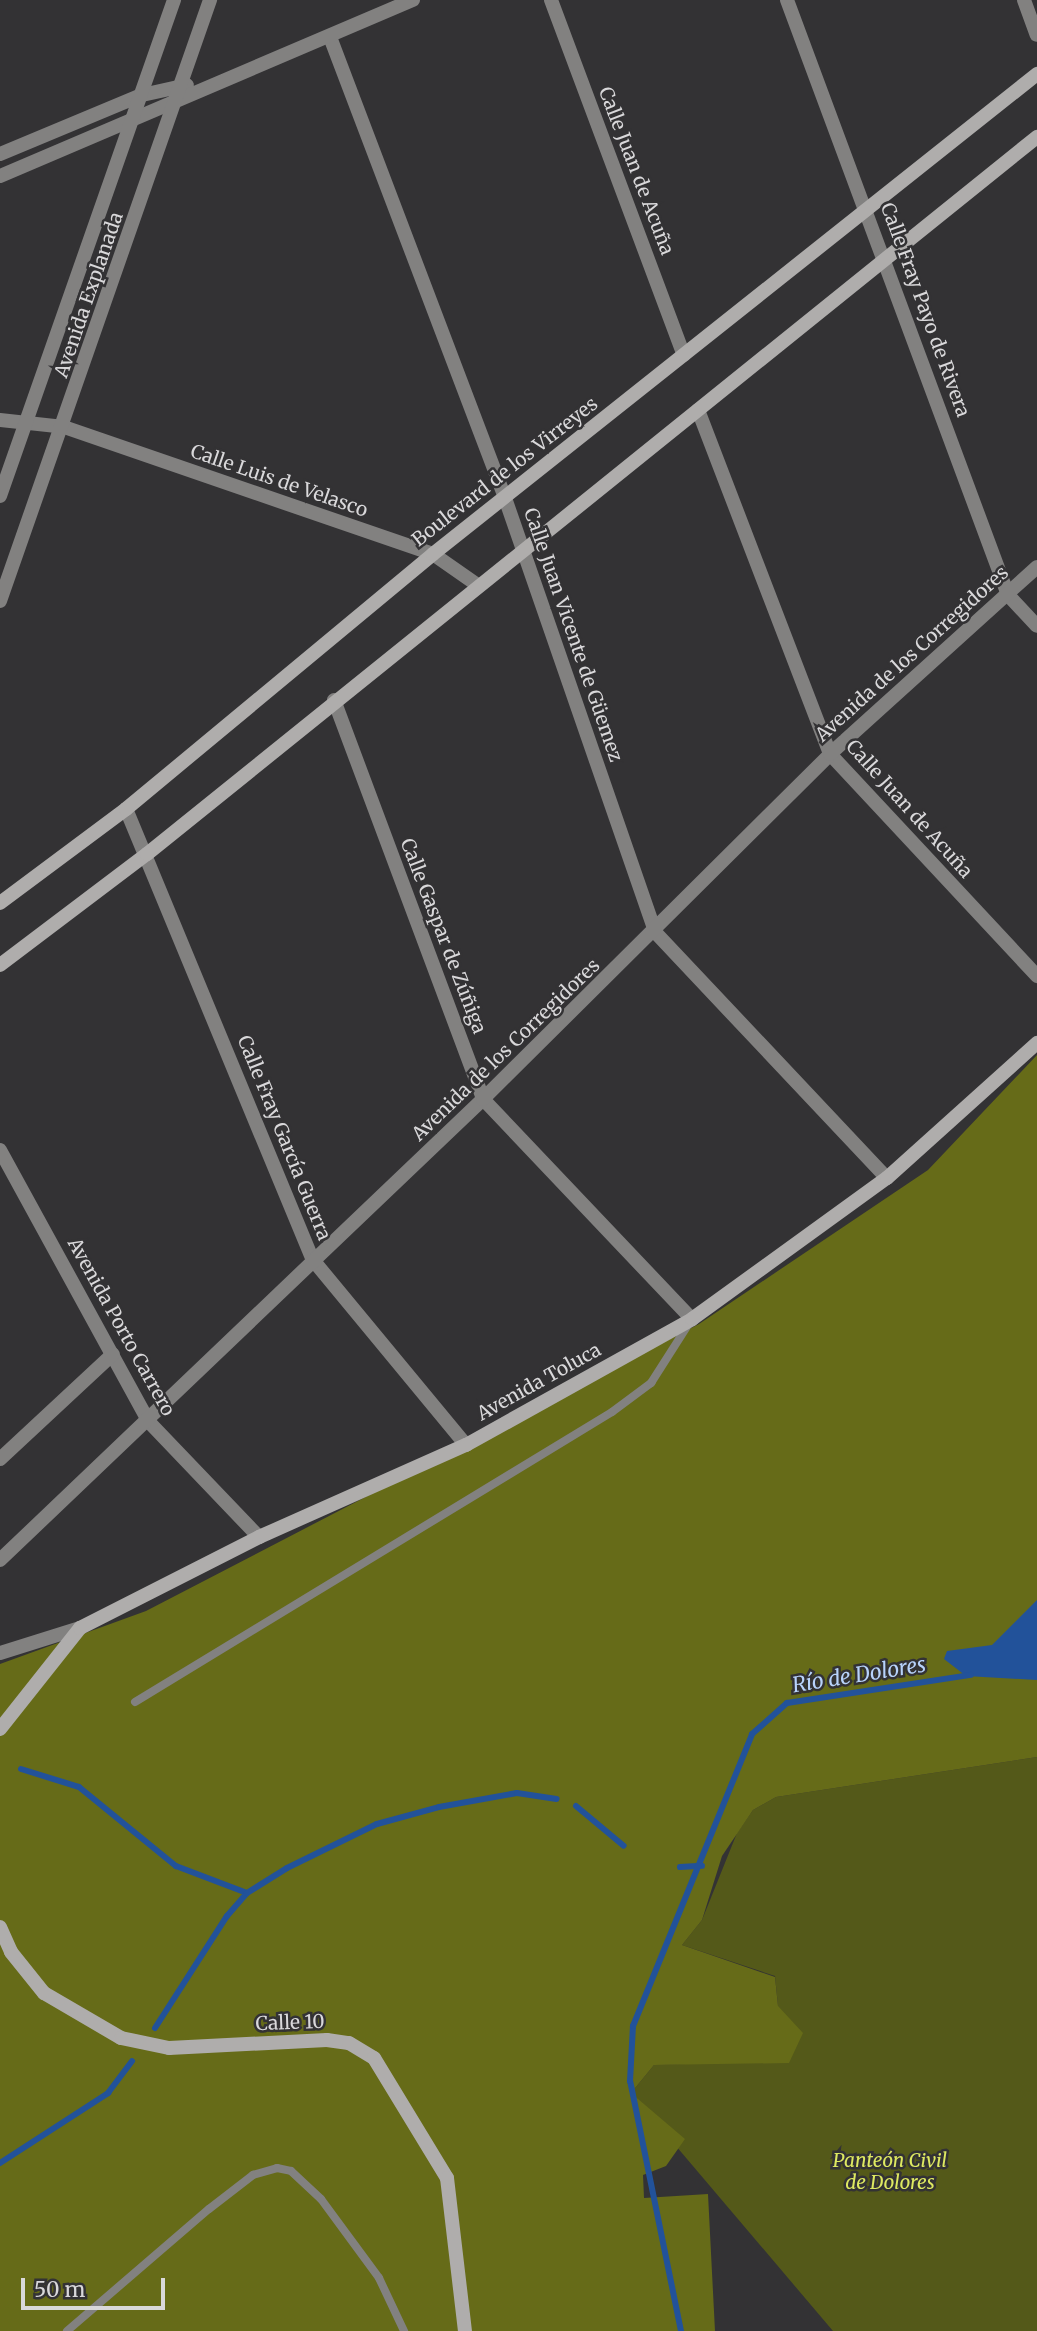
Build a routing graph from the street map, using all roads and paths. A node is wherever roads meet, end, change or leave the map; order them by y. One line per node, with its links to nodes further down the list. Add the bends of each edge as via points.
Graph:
1 (174, 0): 12 (street, Avenida Explanada)
2 (210, 0): 10 (street, Avenida Explanada)
3 (413, 0): 8 (street)
4 (551, 0): 20 (street, Calle Juan de Acuña)
5 (787, 0): 18 (street, Calle Fray Payo de Rivera)
6 (1024, 0): 7 (street)
7 (1037, 35)
8 (330, 37): 11 (street); 26 (street, Calle Juan Vicente de Güemez)
9 (1037, 74): 18 (street, Boulevard de los Virreyes)
10 (182, 84): 11 (street); 12 (street); 13 (street, Avenida Explanada)
11 (202, 87): 13 (street)
12 (142, 95): 14 (street, Avenida Explanada); 16 (street)
13 (176, 104): 14 (street); 24 (street, Avenida Explanada)
14 (131, 121): 17 (street); 23 (street, Avenida Explanada)
15 (1037, 137): 19 (street)
16 (0, 154)
17 (0, 176)
18 (868, 209): 19 (street, Calle Fray Payo de Rivera); 20 (street, Boulevard de los Virreyes)
19 (886, 257): 21 (street); 31 (street, Calle Fray Payo de Rivera)
20 (684, 355): 26 (street, Boulevard de los Virreyes)
21 (698, 410): 27 (street); 35 (street, Calle Juan de Acuña)
22 (0, 420): 23 (street, Calle Luis de Velasco)
23 (28, 420): 24 (street, Calle Luis de Velasco); 25 (street, Avenida Explanada)
24 (64, 427): 28 (street, Calle Luis de Velasco); 32 (street, Avenida Explanada)
25 (0, 496)
26 (505, 498): 27 (street, Calle Juan Vicente de Güemez); 28 (street, Boulevard de los Virreyes)
27 (522, 547): 30 (street); 39 (street, Calle Juan Vicente de Güemez)
28 (433, 554): 30 (street, Calle Luis de Velasco); 36 (street, Boulevard de los Virreyes)
29 (1037, 567): 31 (street, Avenida de los Corregidores)
30 (476, 584): 34 (street)
31 (1008, 595): 33 (street, Calle Fray Payo de Rivera); 35 (street, Avenida de los Corregidores)
32 (0, 601)
33 (1037, 626)
34 (334, 700): 37 (street); 43 (street, Calle Gaspar de Zúñiga)
35 (830, 754): 39 (street, Avenida de los Corregidores); 41 (street, Calle Juan de Acuña)
36 (126, 809): 37 (street, Calle Fray García Guerra); 38 (street, Boulevard de los Virreyes)
37 (147, 854): 40 (street); 46 (street, Calle Fray García Guerra)
38 (0, 903)
39 (655, 932): 43 (street, Avenida de los Corregidores); 45 (street, Calle Juan Vicente de Güemez)
40 (0, 965)
41 (1037, 976)
42 (1037, 1043): 45 (street, Avenida Toluca)
43 (483, 1099): 46 (street, Avenida de los Corregidores); 47 (street, Calle Gaspar de Zúñiga)
44 (0, 1150): 48 (street, Avenida Porto Carrero)
45 (887, 1178): 47 (street, Avenida Toluca)
46 (313, 1260): 49 (street, Avenida de los Corregidores); 50 (street, Calle Fray García Guerra)
47 (692, 1319): 50 (street, Avenida Toluca); 56 (lane, via 651,1383 612,1412)
48 (113, 1354): 49 (street, Avenida Porto Carrero); 51 (street)
49 (149, 1422): 52 (street, Avenida Porto Carrero); 53 (street, Avenida de los Corregidores)
50 (466, 1445): 52 (street, Avenida Toluca)
51 (0, 1459)
52 (259, 1537): 54 (street, Avenida Toluca)
53 (3, 1551)
54 (80, 1628): 55 (street, Avenida Toluca); 57 (street)
55 (0, 1653)
56 (135, 1702)
57 (0, 1729)
58 (0, 1927): 61 (street, Calle 10, via 11,1952 44,1993 121,2038 170,2048 327,2040 349,2043 374,2058 447,2178)
59 (67, 2331): 60 (lane, via 209,2209 253,2175 276,2168 291,2171 321,2199 379,2278)
60 (404, 2331)
61 (465, 2331)

